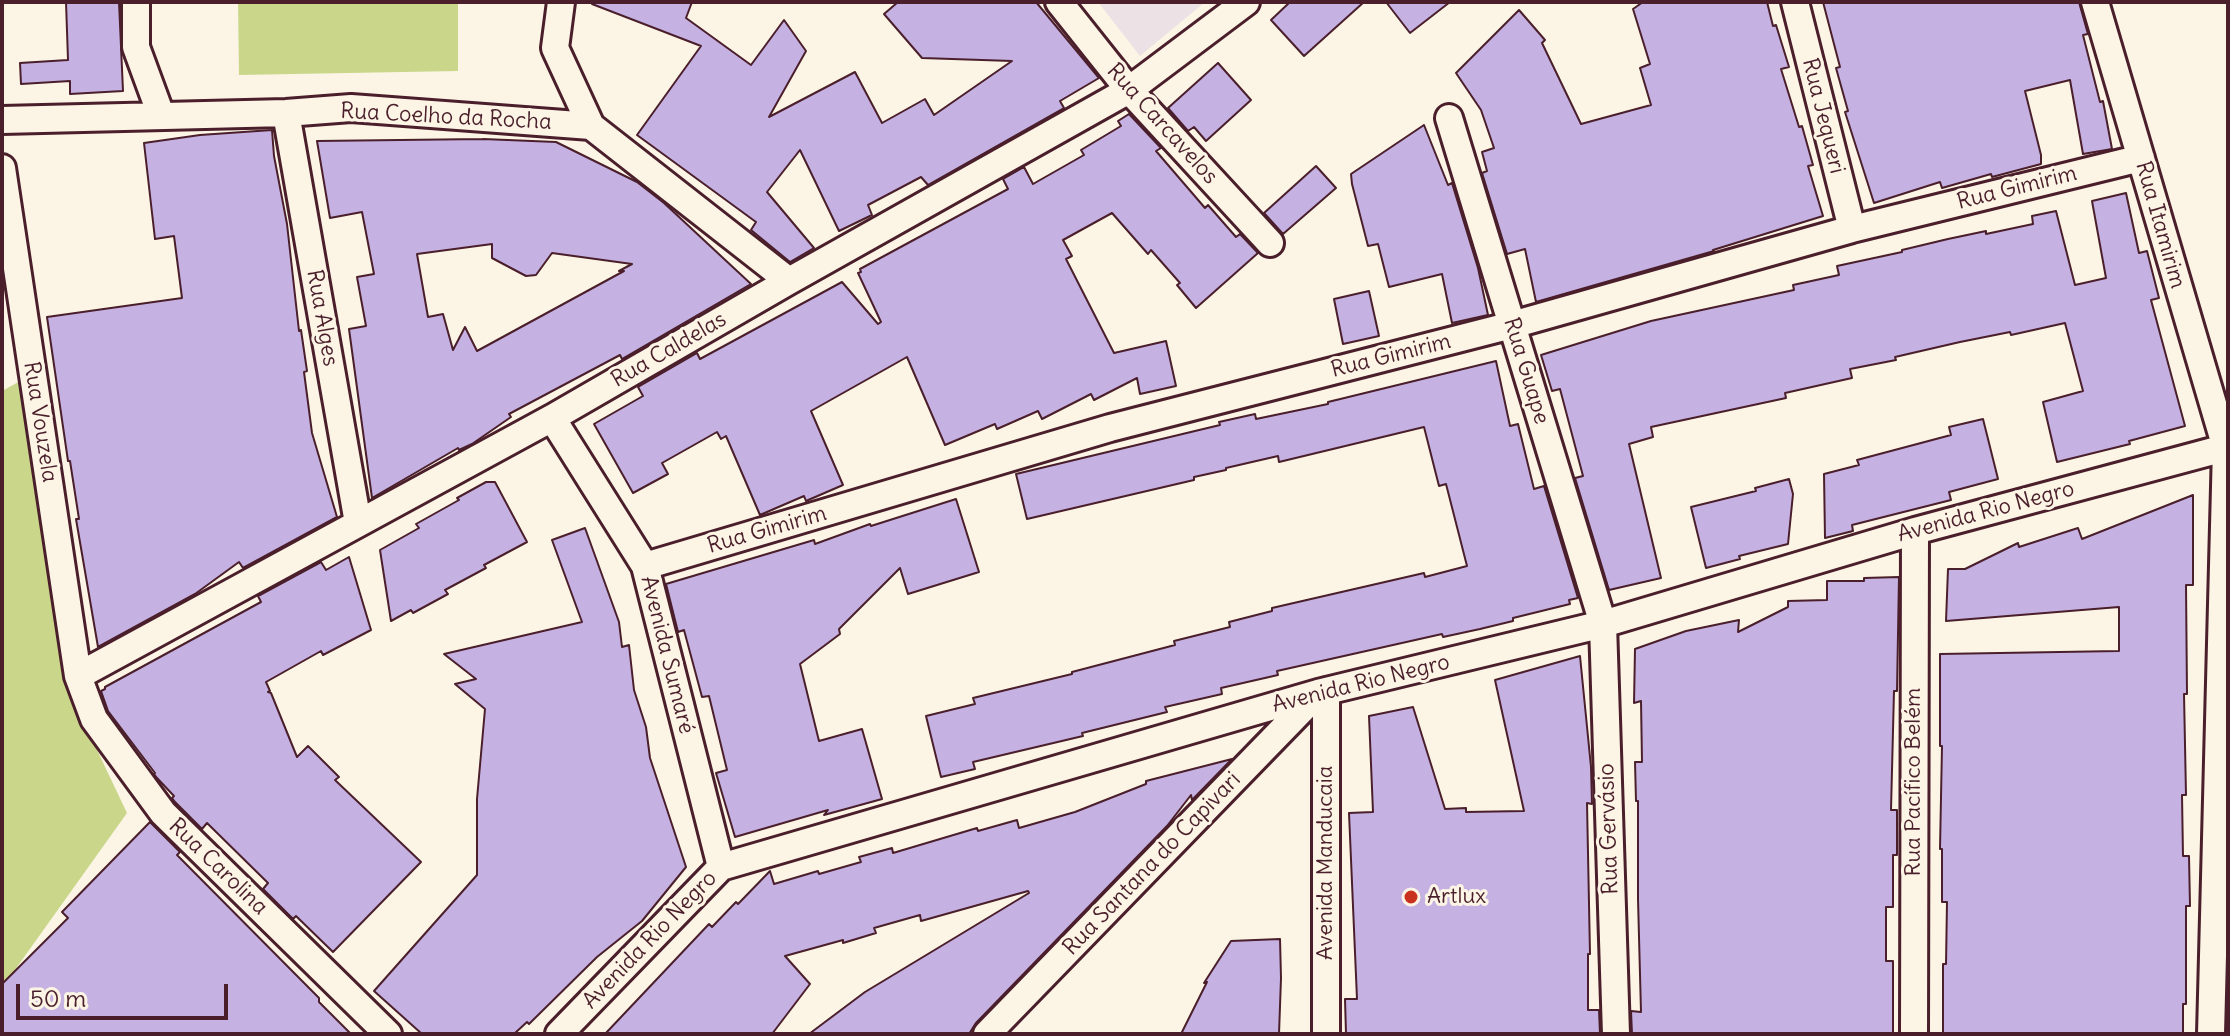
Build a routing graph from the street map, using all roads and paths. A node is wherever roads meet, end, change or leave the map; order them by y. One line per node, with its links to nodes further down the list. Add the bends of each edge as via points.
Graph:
1 (136, 2): 9 (street, via 136,47)
2 (561, 2): 12 (street, via 555,48)
3 (1059, 2): 7 (street, Rua Carcavelos)
4 (1246, 2): 7 (street, Rua Caldelas)
5 (1795, 2): 15 (street, Rua Jequeri)
6 (2095, 2): 13 (street, Rua Itamirim)
7 (1129, 90): 16 (street, Rua Carcavelos); 17 (street, Rua Caldelas)
8 (286, 113): 9 (street, Rua Coelho da Rocha); 12 (street, Rua Coelho da Rocha, via 351,108); 21 (street, Rua Alges)
9 (161, 115): 11 (street, Rua Coelho da Rocha)
10 (1449, 118): 18 (street, Rua Guape)
11 (2, 120)
12 (591, 126): 17 (street)
13 (2141, 158): 15 (street, Rua Gimirim); 20 (street, Rua Itamirim)
14 (2, 168): 25 (street, Rua Vouzela)
15 (1852, 229): 18 (street, Rua Gimirim)
16 (1270, 243)
17 (789, 281): 19 (street, Rua Caldelas)
18 (1512, 325): 23 (street, Rua Gimirim, via 1110,428); 24 (street, Rua Guape)
19 (552, 418): 21 (street, Rua Caldelas); 23 (street, Avenida Sumaré)
20 (2227, 447): 22 (street, Avenida Rio Negro); 34 (street, Rua Itamirim)
21 (358, 523): 25 (street, Rua Caldelas)
22 (1915, 531): 24 (street, Avenida Rio Negro); 33 (street, Rua Pacífico Belém)
23 (645, 566): 27 (street, Avenida Sumaré)
24 (1603, 624): 26 (street, Avenida Rio Negro); 32 (street, Rua Gervásio)
25 (78, 676): 28 (street, Rua Carolina, via 94,719 163,813)
26 (1322, 692): 27 (street, Avenida Rio Negro); 30 (street, Rua Santana do Capivari); 31 (street, Avenida Manducaia)
27 (721, 867): 29 (street, Avenida Rio Negro)
28 (388, 1034)
29 (559, 1034)
30 (987, 1034)
31 (1326, 1034)
32 (1616, 1034)
33 (1914, 1034)
34 (2211, 1034)

